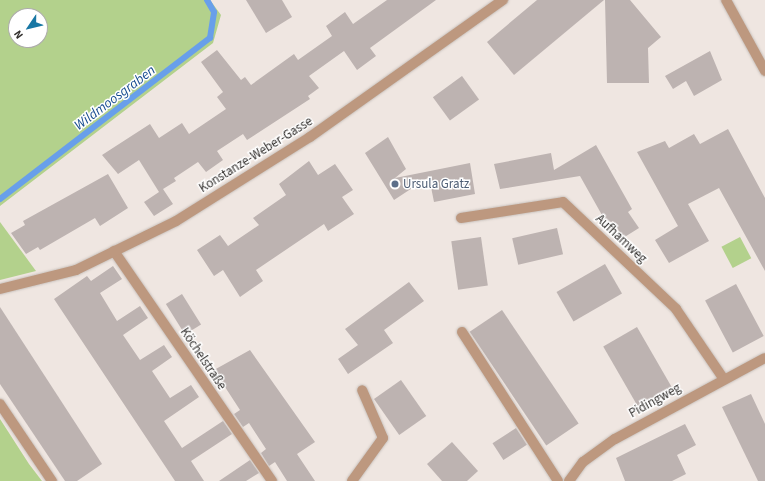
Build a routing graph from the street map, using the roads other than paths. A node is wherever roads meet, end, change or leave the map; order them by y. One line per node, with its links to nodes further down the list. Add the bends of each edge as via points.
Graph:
1 (503, 0): 5 (street, Konstanze-Weber-Gasse, via 310,137 176,221)
2 (726, 0): 3 (street)
3 (765, 71)
4 (461, 218): 9 (street, Aufhamweg, via 563,202 676,309)
5 (114, 251): 6 (street, Konstanze-Weber-Gasse, via 76,270); 13 (street, Köchelstraße)
6 (0, 289)
7 (462, 332): 15 (street)
8 (765, 358): 9 (street, Pidingweg)
9 (723, 378): 16 (street, Pidingweg, via 615,439 583,462)
10 (362, 390): 14 (street, via 383,438)
11 (0, 404): 12 (street)
12 (52, 481)
13 (272, 481)
14 (352, 481)
15 (558, 481)
16 (569, 481)

